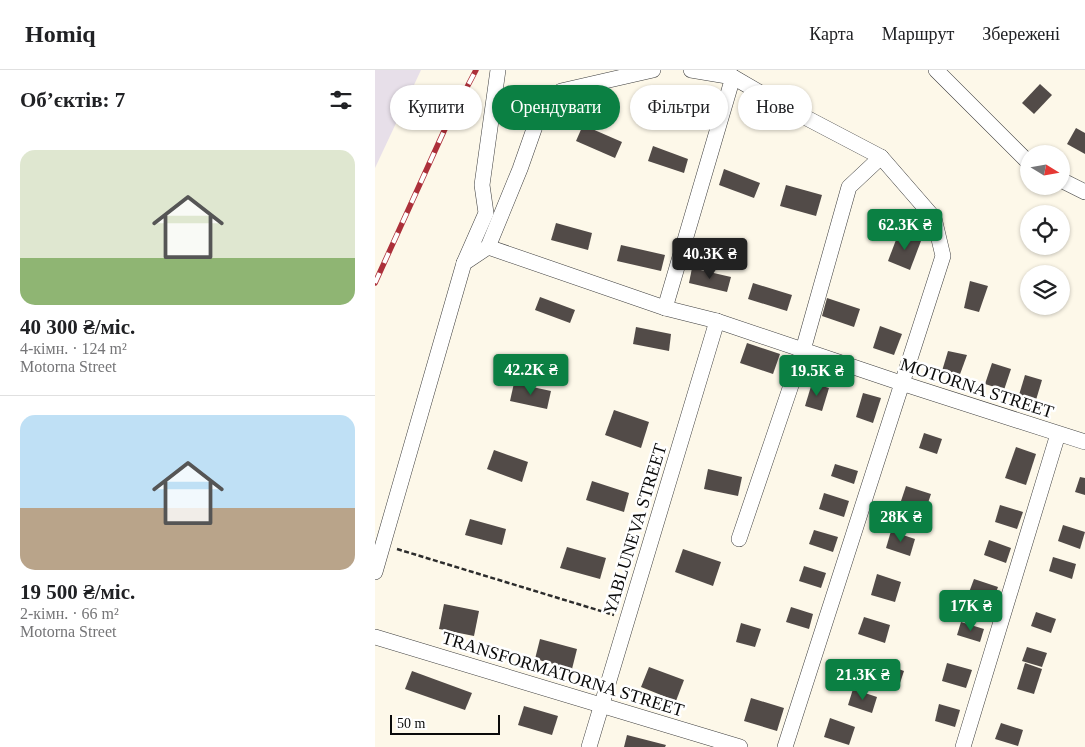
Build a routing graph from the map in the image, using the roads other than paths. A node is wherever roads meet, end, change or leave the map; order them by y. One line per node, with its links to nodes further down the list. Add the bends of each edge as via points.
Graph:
1 (498, 70): 11 (street, via 482,186 486,213)
2 (653, 70): 10 (street, via 561,91 539,115)
3 (691, 70): 5 (street)
4 (937, 70): 6 (street)
5 (733, 77): 7 (street); 12 (street)
6 (1020, 154)
7 (881, 157): 14 (street, via 849,187); 15 (street, via 934,218 943,256)
8 (1070, 184): 9 (street)
9 (1085, 192)
10 (488, 247): 11 (street); 12 (street, MOTORNA STREET)
11 (464, 263): 19 (street)
12 (665, 308): 13 (street, MOTORNA STREET)
13 (717, 321): 14 (street, MOTORNA STREET); 21 (street, YABLUNEVA STREET)
14 (803, 350): 15 (street, MOTORNA STREET); 18 (street)
15 (901, 383): 16 (street, MOTORNA STREET); 24 (street)
16 (1058, 434): 17 (street, MOTORNA STREET); 25 (street)
17 (1085, 442)
18 (739, 539)
19 (375, 572)
20 (375, 638): 21 (street, TRANSFORMATORNA STREET)
21 (601, 705): 22 (street, YABLUNEVA STREET); 23 (street, TRANSFORMATORNA STREET)
22 (589, 747)
23 (739, 747)
24 (785, 747)
25 (963, 747)

